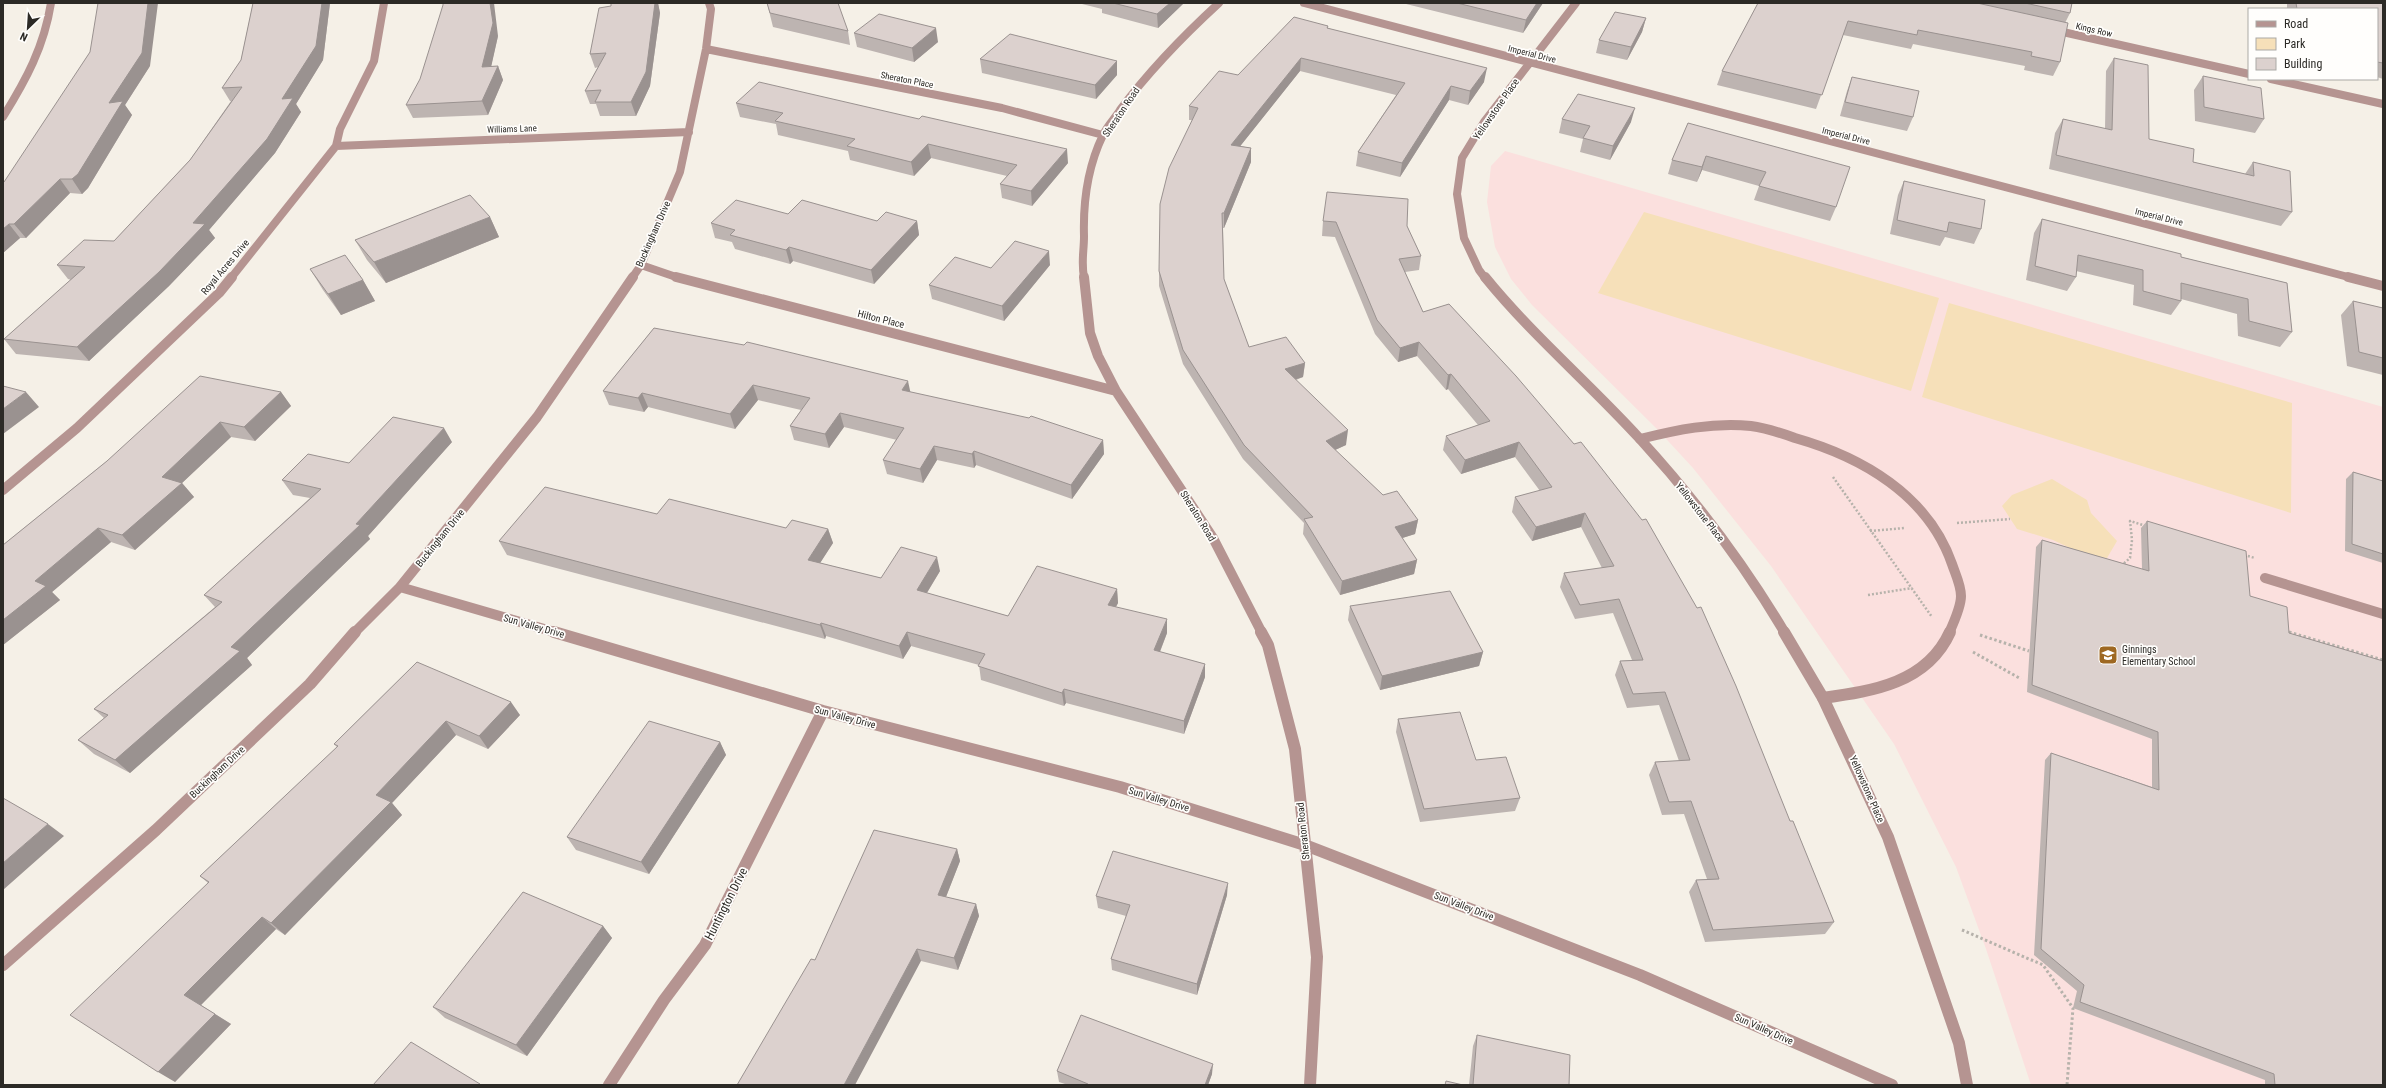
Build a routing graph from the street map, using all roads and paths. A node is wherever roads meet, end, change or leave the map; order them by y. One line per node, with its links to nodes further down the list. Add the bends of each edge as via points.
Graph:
1 (51, 3): 13 (street, via 48,22 29,75)
2 (384, 3): 16 (street, Royal Acres Drive, via 374,61 340,129)
3 (709, 3): 8 (street, Buckingham Drive, via 711,9)
4 (1219, 3): 15 (street, Sheraton Road, via 1137,87)
5 (1304, 3): 9 (street, Imperial Drive)
6 (1576, 3): 9 (street, Yellowstone Place)
7 (2050, 29): 10 (street, Kings Row)
8 (706, 48): 14 (street, Buckingham Drive); 15 (street, Sheraton Place, via 1002,108)
9 (1529, 63): 18 (street, Imperial Drive); 20 (street, Yellowstone Place, via 1484,122 1462,158 1457,194 1464,238 1479,270 1500,296 1545,346 1577,374)
10 (2248, 74)
11 (2275, 80): 12 (street)
12 (2383, 104)
13 (3, 117)
14 (689, 132): 16 (street, Williams Lane); 17 (street, Buckingham Drive, via 680,172)
15 (1104, 135): 19 (street, Sheraton Road, via 1088,180 1081,262 1086,285 1090,333 1098,356)
16 (336, 146): 22 (street, Royal Acres Drive, via 219,293 77,428)
17 (641, 265): 19 (street, Hilton Place, via 692,282); 32 (street, Buckingham Drive, via 537,418)
18 (2383, 286)
19 (1116, 391): 45 (street, Sheraton Road, via 1213,538 1268,645 1294,749)
20 (1640, 439): 43 (street, Yellowstone Place, via 1702,513 1761,593); 43 (street, via 1696,426 1751,426 1808,440 1843,453 1871,468 1919,508 1940,534 1952,561 1961,596 1946,642 1911,676 1863,692)
21 (1830, 472): 27 (path)
22 (3, 490)
23 (2010, 519): 24 (path)
24 (1956, 523)
25 (1912, 527): 27 (path)
26 (2152, 528): 30 (path, via 2130,521 2130,558 2122,563)
27 (1870, 531): 33 (path)
28 (2236, 553): 29 (path)
29 (2259, 560)
30 (2121, 572)
31 (2265, 578): 35 (street)
32 (400, 587): 44 (street, Sun Valley Drive); 47 (street, Buckingham Drive, via 310,684 156,830)
33 (1912, 588): 34 (path); 36 (path)
34 (1868, 595)
35 (2383, 614)
36 (1936, 622)
37 (2281, 630): 41 (path)
38 (1980, 635): 39 (path)
39 (2030, 651)
40 (1973, 652): 42 (path)
41 (2383, 660)
42 (2021, 679)
43 (1823, 698): 51 (street, Yellowstone Place, via 1888,837 1959,1043)
44 (823, 711): 45 (street, Sun Valley Drive, via 1120,787); 48 (street, Huntington Drive, via 705,945 664,1000)
45 (1305, 845): 49 (street, Sheraton Road, via 1317,957); 50 (street, Sun Valley Drive, via 1640,975)
46 (1962, 930): 52 (path, via 2043,965 2073,1008)
47 (3, 966)
48 (609, 1085)
49 (1310, 1085)
50 (1892, 1085)
51 (1967, 1085)
52 (2067, 1085)

